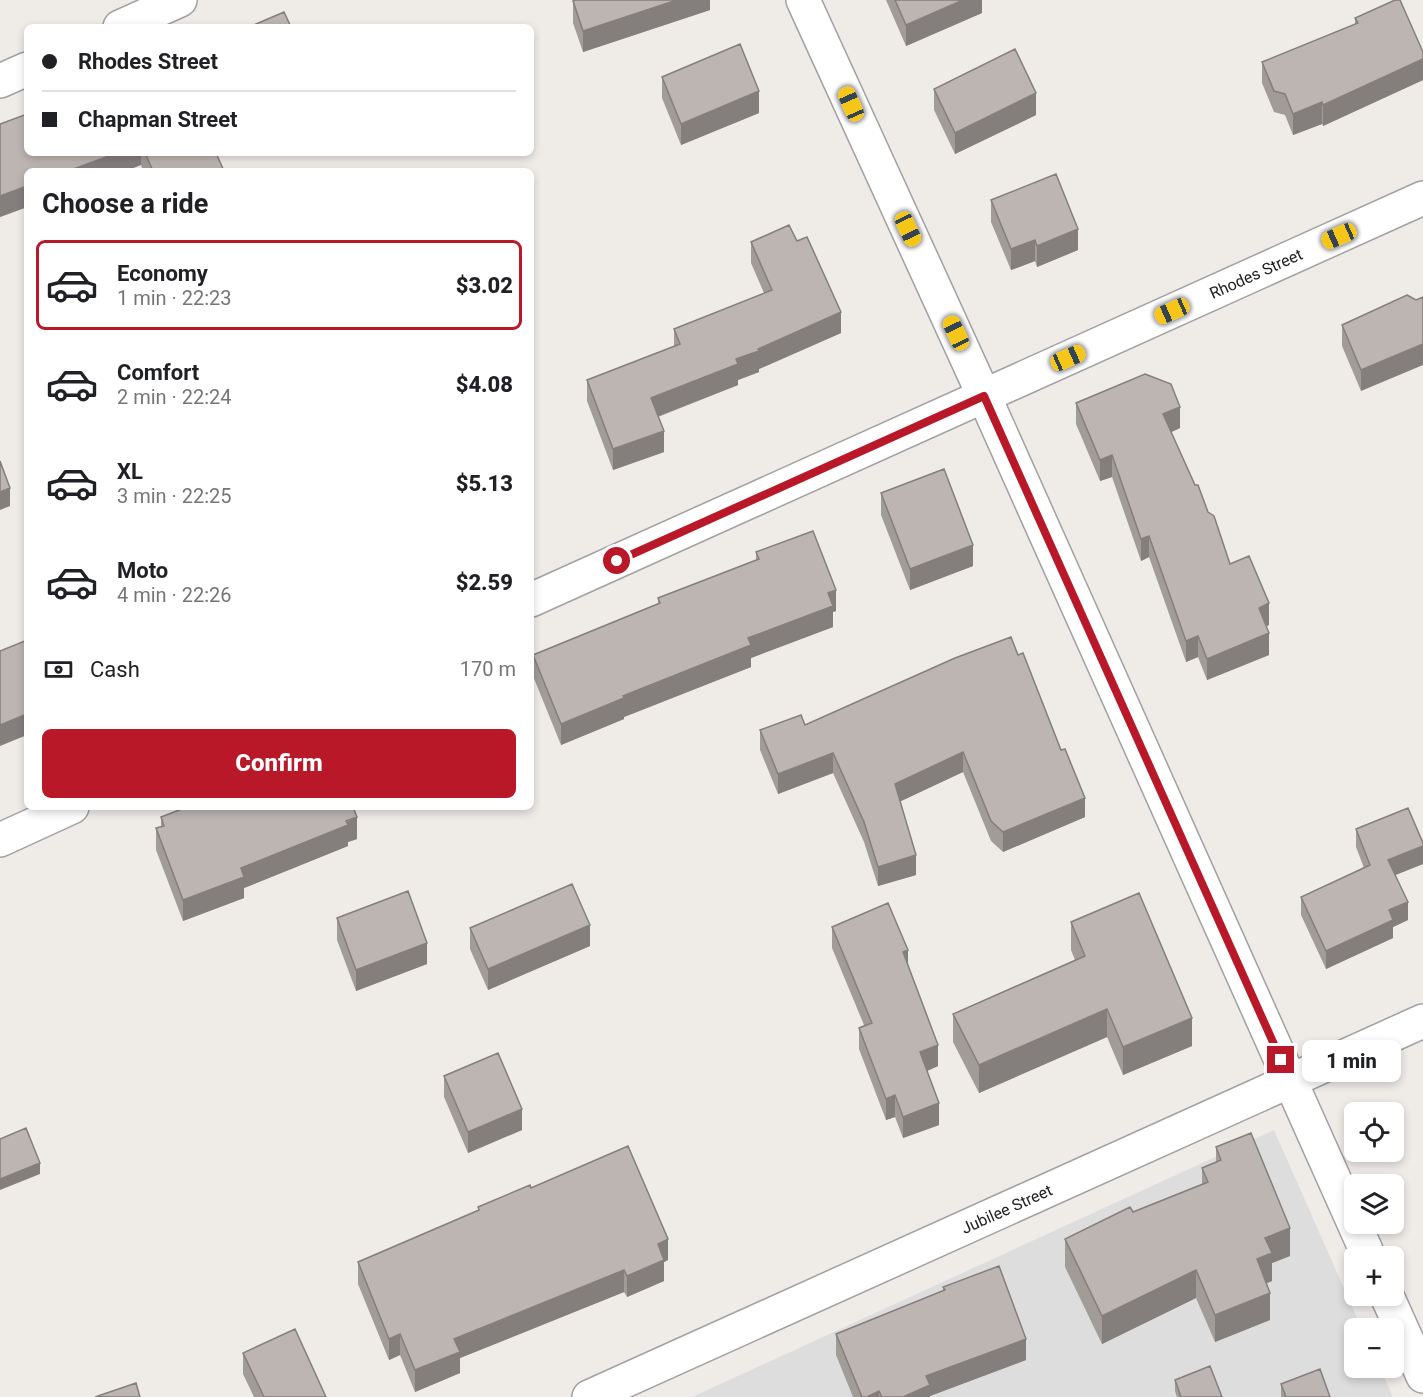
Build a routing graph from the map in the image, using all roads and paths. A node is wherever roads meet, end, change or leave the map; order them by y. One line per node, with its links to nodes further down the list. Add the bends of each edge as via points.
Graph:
1 (180, 0): 3 (street)
2 (803, 0): 7 (street)
3 (127, 24)
4 (24, 70): 5 (street)
5 (0, 81)
6 (1423, 198): 7 (street, Rhodes Street)
7 (984, 396): 8 (street, Rhodes Street); 12 (street)
8 (534, 599)
9 (65, 810): 10 (street)
10 (0, 840)
11 (1423, 1021): 12 (street, Jubilee Street)
12 (1290, 1082): 13 (street); 16 (street, Jubilee Street)
13 (1364, 1246)
14 (1392, 1306): 15 (street)
15 (1423, 1376)
16 (589, 1397)

